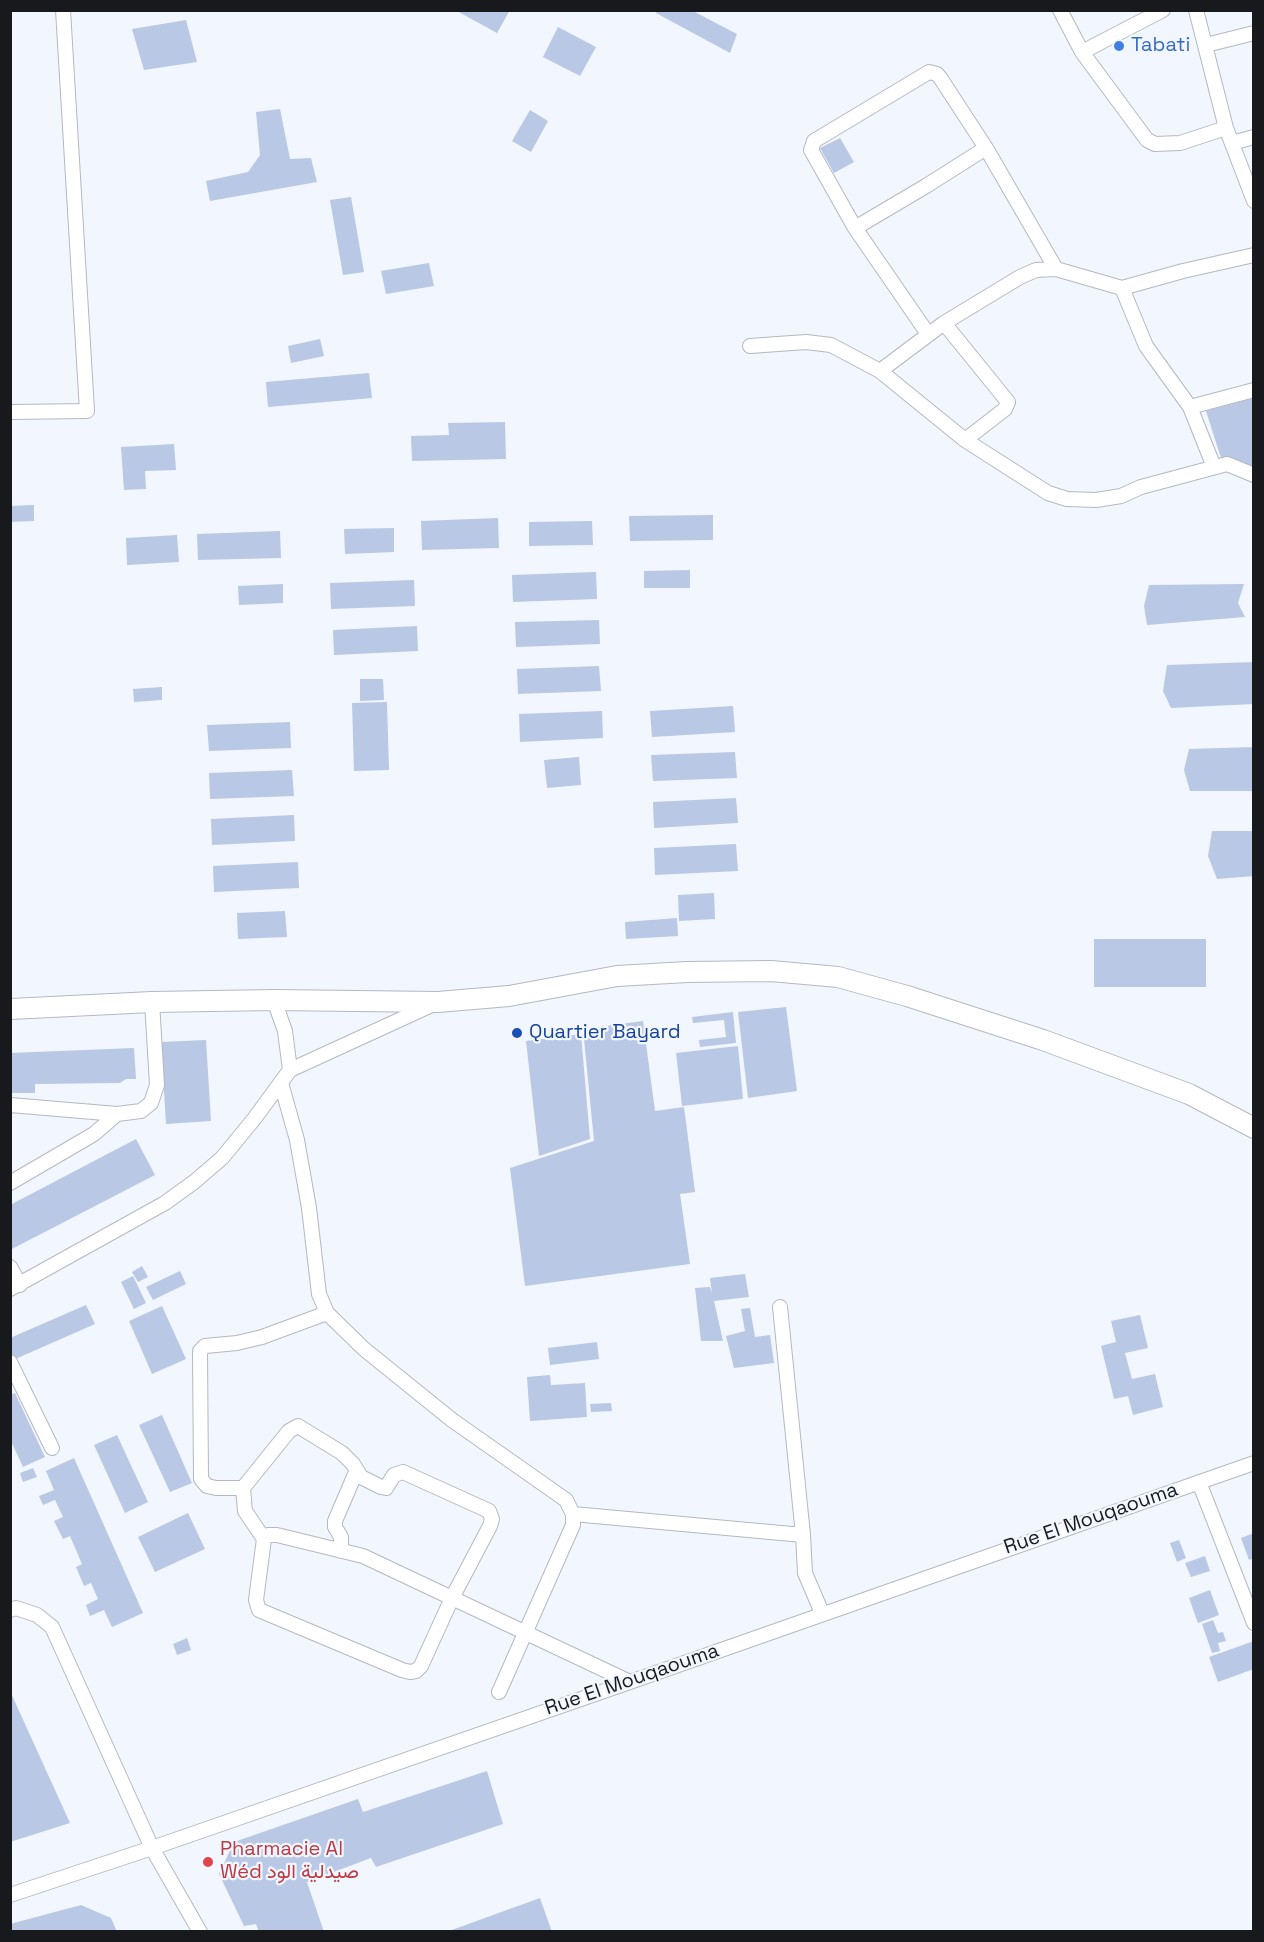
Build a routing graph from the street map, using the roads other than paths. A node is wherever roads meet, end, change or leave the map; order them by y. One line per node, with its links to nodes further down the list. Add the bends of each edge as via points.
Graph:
1 (63, 10): 23 (street, via 87,411)
2 (1060, 10): 7 (street)
3 (1162, 10): 7 (street)
4 (1196, 10): 6 (street)
5 (1254, 33): 6 (street)
6 (1206, 45): 8 (street)
7 (1082, 52): 8 (street, via 1147,140 1155,144 1180,143)
8 (1226, 128): 10 (street)
9 (1254, 137): 10 (street)
10 (1233, 143): 12 (street)
11 (986, 148): 13 (street); 13 (street, via 933,72 814,141 813,156); 15 (street)
12 (1254, 201)
13 (855, 228): 18 (street)
14 (1254, 255): 16 (street)
15 (1056, 269): 16 (street); 17 (street, via 1036,270 1020,277)
16 (1122, 288): 22 (street, via 1146,346)
17 (944, 323): 18 (street); 24 (street, via 1008,402 1005,409)
18 (928, 334): 20 (street)
19 (750, 346): 20 (street, via 818,342)
20 (880, 371): 24 (street)
21 (1254, 390): 22 (street)
22 (1190, 407): 25 (street)
23 (10, 412)
24 (965, 440): 25 (street, via 1048,493 1067,500 1121,496)
25 (1214, 466): 26 (street, via 1227,464)
26 (1254, 475)
27 (274, 1000): 28 (main road); 29 (main road); 31 (street, via 285,1031)
28 (152, 1002): 30 (main road); 34 (street, via 155,1094 141,1111)
29 (438, 1002): 31 (street); 35 (main road, via 509,996 617,976 771,971 838,976 1044,1040 1189,1094)
30 (10, 1009)
31 (290, 1070): 32 (street)
32 (280, 1083): 38 (street, via 222,1158 194,1182 165,1203); 40 (street, via 297,1140 319,1294)
33 (10, 1105): 34 (street)
34 (117, 1114): 36 (street, via 94,1134)
35 (1254, 1128)
36 (10, 1183)
37 (10, 1267): 38 (street)
38 (15, 1287)
39 (780, 1307): 48 (street)
40 (327, 1313): 46 (street, via 262,1337 206,1346 200,1351 201,1479 216,1488); 47 (street, via 452,1420 566,1500)
41 (10, 1362): 42 (street)
42 (52, 1448)
43 (1254, 1463): 45 (street, Rue El Mouqaouma)
44 (356, 1472): 46 (street, via 342,1453 298,1426 289,1431); 50 (street, via 335,1521); 51 (street, via 386,1488 394,1475 403,1472 489,1511 490,1526)
45 (1199, 1482): 53 (street, Rue El Mouqaouma); 54 (street)
46 (243, 1488): 49 (street, via 245,1511)
47 (573, 1514): 48 (street); 55 (street, via 573,1525)
48 (803, 1534): 53 (street, via 805,1573)
49 (264, 1539): 50 (street, via 277,1535); 51 (street, via 256,1600 260,1610 410,1672 421,1666)
50 (341, 1551): 51 (street, via 363,1556)
51 (452, 1598): 55 (street)
52 (10, 1610): 58 (street, via 16,1608 37,1616 52,1627)
53 (822, 1613): 56 (street, Rue El Mouqaouma)
54 (1254, 1623)
55 (526, 1633): 56 (street); 57 (street)
56 (630, 1682): 58 (street, Rue El Mouqaouma)
57 (499, 1692)
58 (152, 1848): 59 (street, Rue El Mouqaouma); 60 (street)
59 (10, 1895)
60 (200, 1932)

